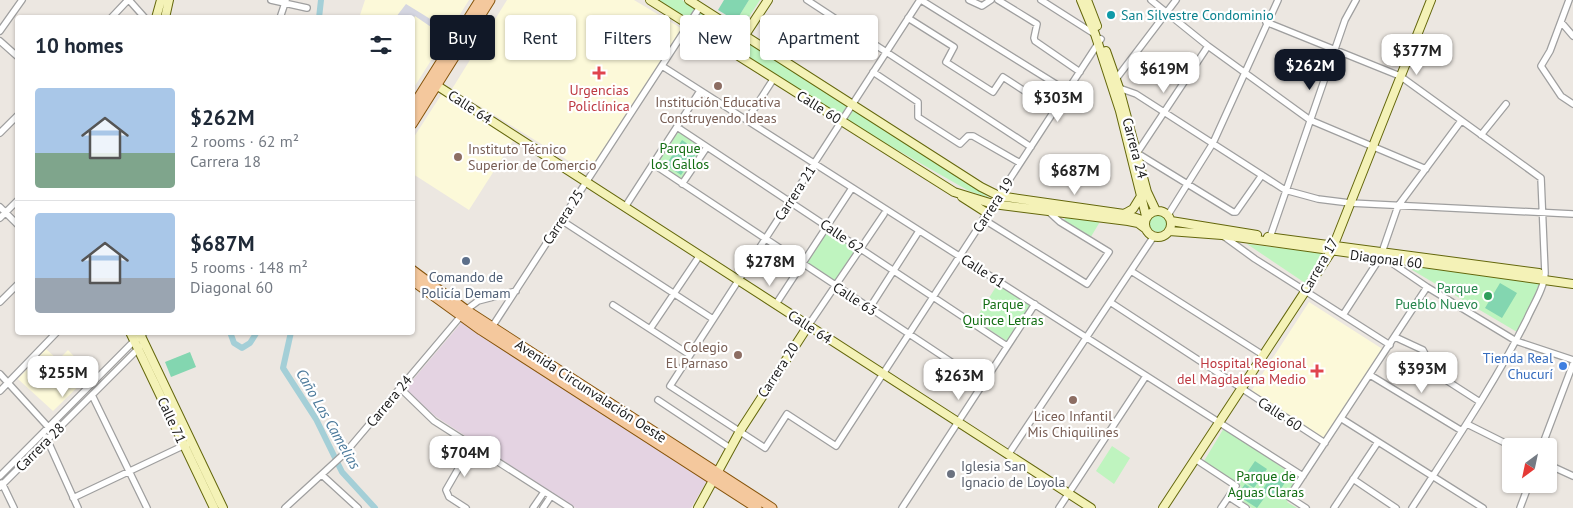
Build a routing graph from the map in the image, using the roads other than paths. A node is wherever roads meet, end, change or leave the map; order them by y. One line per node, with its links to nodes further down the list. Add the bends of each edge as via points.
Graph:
1 (22, 0): 41 (street)
2 (128, 0): 29 (street); 30 (street)
3 (160, 0): 31 (street)
4 (169, 0): 32 (street)
5 (271, 0): 25 (street)
6 (480, 0): 59 (main road)
7 (490, 0): 59 (main road)
8 (650, 0): 36 (street, Calle 60)
9 (689, 0): 26 (street, Calle 60)
10 (768, 0): 40 (street)
11 (807, 0): 48 (street)
12 (921, 0): 37 (street, Carrera 21); 62 (street)
13 (969, 0): 14 (street, via 982,6)
14 (991, 0)
15 (998, 0): 54 (street, via 1037,24 1035,41)
16 (1041, 0): 45 (street)
17 (1081, 0): 45 (street, Carrera 24)
18 (1087, 0): 45 (street, Carrera 24)
19 (1151, 0): 28 (street)
20 (1176, 0): 28 (street)
21 (1278, 0): 38 (street)
22 (1356, 0): 49 (street, via 1345,20)
23 (1431, 0): 56 (street, Carrera 17)
24 (1569, 0): 39 (street)
25 (286, 2): 27 (street); 33 (street)
26 (700, 7): 34 (street, Carrera 25); 35 (street, Calle 60)
27 (307, 8)
28 (1168, 12): 47 (street); 58 (street)
29 (114, 15)
30 (142, 15)
31 (157, 15)
32 (166, 15)
33 (281, 15)
34 (695, 15)
35 (713, 15)
36 (680, 18)
37 (908, 18): 48 (street, Carrera 21); 67 (street, via 954,46 946,62 993,92 1002,77)
38 (1266, 22): 49 (street); 55 (street)
39 (1561, 22): 42 (street); 65 (street, via 1541,66 1561,96)
40 (750, 27)
41 (0, 31)
42 (1573, 36)
43 (680, 38): 52 (street, Carrera 25)
44 (750, 38): 66 (street, Calle 60)
45 (1099, 38): 54 (street, Carrera 19); 58 (street, Carrera 24); 95 (street, Carrera 24)
46 (0, 41): 50 (street)
47 (1208, 46): 55 (street); 68 (street)
48 (886, 52): 53 (street, Carrera 21); 81 (street)
49 (1335, 52): 56 (street); 72 (street)
50 (15, 54)
51 (746, 60): 57 (street, Calle 60)
52 (662, 66): 61 (street, Calle 61); 88 (street, Carrera 25)
53 (873, 72): 66 (street, Carrera 21); 83 (street, via 918,102 918,117 960,144 968,136 973,136)
54 (1080, 72): 62 (street, Carrera 19)
55 (1245, 74): 72 (street); 78 (street)
56 (1400, 76): 74 (street); 79 (street, Carrera 17)
57 (774, 78): 71 (street); 73 (street, Calle 60)
58 (1116, 79): 60 (street, Carrera 24)
59 (433, 83): 63 (main road); 70 (main road); 88 (street, Calle 64)
60 (1119, 88): 68 (street, via 1136,94); 82 (street, Carrera 24)
61 (700, 91): 71 (street, Calle 61); 75 (street)
62 (1067, 91): 67 (street, Carrera 19)
63 (415, 104)
64 (1506, 104): 77 (street)
65 (1573, 104)
66 (852, 106): 73 (street, Carrera 21); 94 (street, Calle 60)
67 (1054, 110): 81 (street, Carrera 19)
68 (1164, 112): 78 (street); 82 (street)
69 (15, 118): 76 (street)
70 (415, 118)
71 (747, 120): 85 (street, Calle 61)
72 (1310, 120): 79 (street); 92 (street)
73 (842, 121): 85 (street, Carrera 21); 93 (street, Calle 60)
74 (1461, 121): 77 (street); 86 (street)
75 (677, 127): 80 (street, Calle 62); 84 (street)
76 (0, 133)
77 (1481, 135): 107 (street, via 1541,178)
78 (1213, 143): 87 (street); 90 (street)
79 (1373, 145): 86 (street); 98 (street, Carrera 17)
80 (707, 147): 89 (street); 96 (street, Calle 62)
81 (1031, 147): 83 (street, Carrera 19)
82 (1137, 153): 90 (street); 104 (street, Carrera 24, via 1147,192)
83 (1020, 163): 94 (street, Carrera 19)
84 (653, 164): 89 (street, Calle 63); 102 (street)
85 (814, 164): 91 (street, Calle 61); 96 (street, Carrera 21)
86 (1426, 169): 100 (street)
87 (1262, 176): 90 (street, via 1236,212); 92 (street)
88 (586, 182): 102 (street, Calle 64); 115 (street, Carrera 25)
89 (682, 184): 126 (street, Calle 63)
90 (1187, 184): 113 (street)
91 (852, 188): 118 (street); 120 (street, Calle 61)
92 (1285, 190): 98 (street); 124 (street)
93 (954, 192): 99 (street, Calle 60); 111 (street)
94 (998, 196): 99 (street, Carrera 19); 109 (street)
95 (1140, 196): 109 (street, via 1137,205); 114 (street, Carrera 24)
96 (790, 201): 118 (street, Calle 62); 126 (street, Carrera 21)
97 (15, 203): 106 (street)
98 (1350, 203): 100 (street); 128 (street, Carrera 17)
99 (993, 204): 103 (street); 111 (street, Carrera 19)
100 (1398, 206): 107 (street); 132 (street)
101 (0, 207): 106 (street)
102 (625, 207): 130 (street, Calle 64)
103 (1047, 209): 105 (street); 117 (street)
104 (1156, 211): 113 (street); 114 (street)
105 (1067, 212): 117 (street); 119 (street, via 1138,223)
106 (5, 213): 112 (street); 116 (street)
107 (1543, 213): 110 (street); 137 (street)
108 (884, 214): 127 (street, Carrera 20)
109 (1124, 214): 114 (street)
110 (1573, 214)
111 (985, 216): 117 (street, via 1087,284 1109,252); 131 (street, Carrera 19)
112 (0, 218)
113 (1170, 218): 121 (street); 124 (street, Diagonal 60)
114 (1146, 219): 119 (street)
115 (562, 220): 145 (street, Carrera 25); 147 (street)
116 (15, 222)
117 (1060, 222)
118 (826, 226): 127 (street, Calle 62); 133 (street)
119 (1146, 229): 123 (street)
120 (920, 231): 131 (street, Calle 61); 135 (street)
121 (1169, 231): 122 (street, Diagonal 60); 123 (street, via 1164,236)
122 (1222, 235): 125 (street, Diagonal 60); 129 (street)
123 (1154, 236): 134 (street)
124 (1270, 237): 128 (street, Diagonal 60)
125 (1246, 239): 128 (street, Diagonal 60); 129 (street)
126 (765, 240): 133 (street, Calle 63); 139 (street, Carrera 21)
127 (861, 249): 135 (street, Calle 62); 142 (street, Carrera 20)
128 (1332, 249): 132 (street, Diagonal 60); 146 (street, Carrera 17)
129 (1242, 250): 146 (street)
130 (700, 255): 139 (street, Calle 64); 147 (street)
131 (959, 256): 148 (street, Carrera 19); 152 (street, Calle 61)
132 (1383, 256): 137 (street, Diagonal 60); 144 (street); 156 (street)
133 (801, 263): 142 (street, Calle 63); 151 (street)
134 (1131, 270): 150 (street); 170 (street)
135 (893, 271): 148 (street, Calle 62); 154 (street)
136 (415, 273): 155 (main road, Avenida Circunvalación Oeste)
137 (1545, 276): 138 (street, Diagonal 60); 141 (street, Diagonal 60); 166 (street)
138 (1573, 279)
139 (738, 280): 151 (street, Calle 64); 157 (street, Carrera 21)
140 (415, 282): 155 (main road, Avenida Circunvalación Oeste)
141 (1573, 284)
142 (835, 286): 154 (street, Calle 63); 158 (street, Carrera 20)
143 (15, 287): 149 (street)
144 (1427, 287): 163 (street); 166 (street)
145 (516, 291): 155 (street, via 478,301); 159 (street, Carrera 25)
146 (1305, 291): 156 (street); 170 (street, Carrera 17)
147 (673, 294): 157 (street); 160 (street)
148 (932, 297): 161 (street, Carrera 19); 168 (street, Calle 62)
149 (0, 302)
150 (1110, 302): 164 (street); 180 (street, Calle 60)
151 (776, 304): 158 (street, Calle 64)
152 (1034, 304): 164 (street, Calle 61); 168 (street)
153 (613, 305): 160 (street)
154 (869, 309): 161 (street, Calle 63)
155 (463, 313): 159 (main road, Avenida Circunvalación Oeste); 179 (street, Carrera 24); 210 (main road, Avenida Circunvalación Oeste)
156 (1343, 315): 167 (street)
157 (713, 319): 169 (street, Carrera 21)
158 (808, 326): 173 (street, Calle 64); 190 (street, Carrera 20)
159 (492, 327): 210 (main road, Avenida Circunvalación Oeste)
160 (650, 328): 169 (street)
161 (908, 333): 173 (street, Carrera 19); 178 (street, Calle 63)
162 (54, 335): 177 (street)
163 (1395, 337): 167 (street); 184 (street, via 1423,350 1435,373)
164 (1086, 338): 176 (street, Calle 61); 202 (street)
165 (140, 339): 182 (street, Carrera 28); 189 (street, Carrera 28); 199 (street, Calle 71)
166 (1516, 340): 171 (street); 184 (street)
167 (1390, 345): 175 (street)
168 (1007, 346): 178 (street)
169 (690, 355): 190 (street, Carrera 21, via 670,386)
170 (1263, 355): 180 (street, Carrera 17)
171 (1573, 360)
172 (1573, 364): 194 (street)
173 (882, 373): 186 (street, Calle 64); 190 (street, Carrera 19, via 836,446 787,414 765,448)
174 (0, 374): 177 (street)
175 (1370, 375): 185 (street); 191 (street)
176 (1146, 376): 187 (street, Calle 61); 215 (street)
177 (8, 383): 181 (street); 189 (street)
178 (983, 383): 186 (street)
179 (400, 388): 200 (street, via 434,421); 206 (street, Carrera 24)
180 (1241, 388): 187 (street, Carrera 17); 198 (street, Calle 60)
181 (0, 391)
182 (92, 395): 193 (street, Carrera 28); 205 (street)
183 (658, 400): 201 (street)
184 (1480, 402): 188 (street)
185 (1342, 419): 196 (street); 198 (street)
186 (958, 422): 202 (street, Calle 64); 233 (street)
187 (1219, 422): 203 (street, Carrera 17); 207 (street, Calle 61)
188 (1467, 424): 191 (street); 197 (street)
189 (48, 427): 192 (street, Carrera 28); 193 (street)
190 (740, 431): 201 (street, Carrera 20)
191 (1462, 432): 209 (street)
192 (43, 433): 195 (street); 212 (street, Carrera 28)
193 (53, 434): 195 (street, Carrera 28)
194 (1545, 438)
195 (47, 440): 212 (street, Carrera 28); 218 (street)
196 (1378, 442): 209 (street); 211 (street)
197 (1502, 442)
198 (1325, 443): 207 (street)
199 (188, 444): 205 (street); 222 (street, Calle 71); 223 (street, Calle 71)
200 (472, 445): 213 (street); 226 (street, via 446,490 449,497)
201 (730, 448): 210 (street, Carrera 20)
202 (1008, 455): 215 (street, Calle 64)
203 (1196, 458): 217 (street, via 1236,486); 236 (street, Carrera 17)
204 (1558, 469): 208 (street)
205 (130, 471): 218 (street); 221 (street)
206 (322, 475): 224 (street, Carrera 24); 225 (street)
207 (1303, 476): 239 (street, via 1289,497)
208 (1573, 476)
209 (1432, 477): 242 (street); 243 (street)
210 (716, 478): 230 (street, Carrera 20); 231 (main road, Avenida Circunvalación Oeste); 232 (main road, Avenida Circunvalación Oeste)
211 (1353, 479): 240 (street); 241 (street)
212 (1, 482): 219 (street)
213 (544, 492): 216 (street); 227 (street)
214 (1525, 493): 244 (street)
215 (1069, 494): 234 (street); 235 (street, Calle 64)
216 (551, 496): 228 (street); 229 (street)
217 (1229, 497): 237 (street); 238 (street)
218 (73, 498): 220 (street)
219 (14, 508)
220 (78, 508)
221 (147, 508)
222 (214, 508)
223 (223, 508)
224 (285, 508)
225 (358, 508)
226 (466, 508)
227 (533, 508)
228 (543, 508)
229 (570, 508)
230 (698, 508)
231 (757, 508)
232 (772, 508)
233 (902, 508)
234 (1059, 508)
235 (1091, 508)
236 (1163, 508)
237 (1221, 508)
238 (1246, 508)
239 (1306, 508)
240 (1334, 508)
241 (1396, 508)
242 (1412, 508)
243 (1482, 508)
244 (1520, 508)

